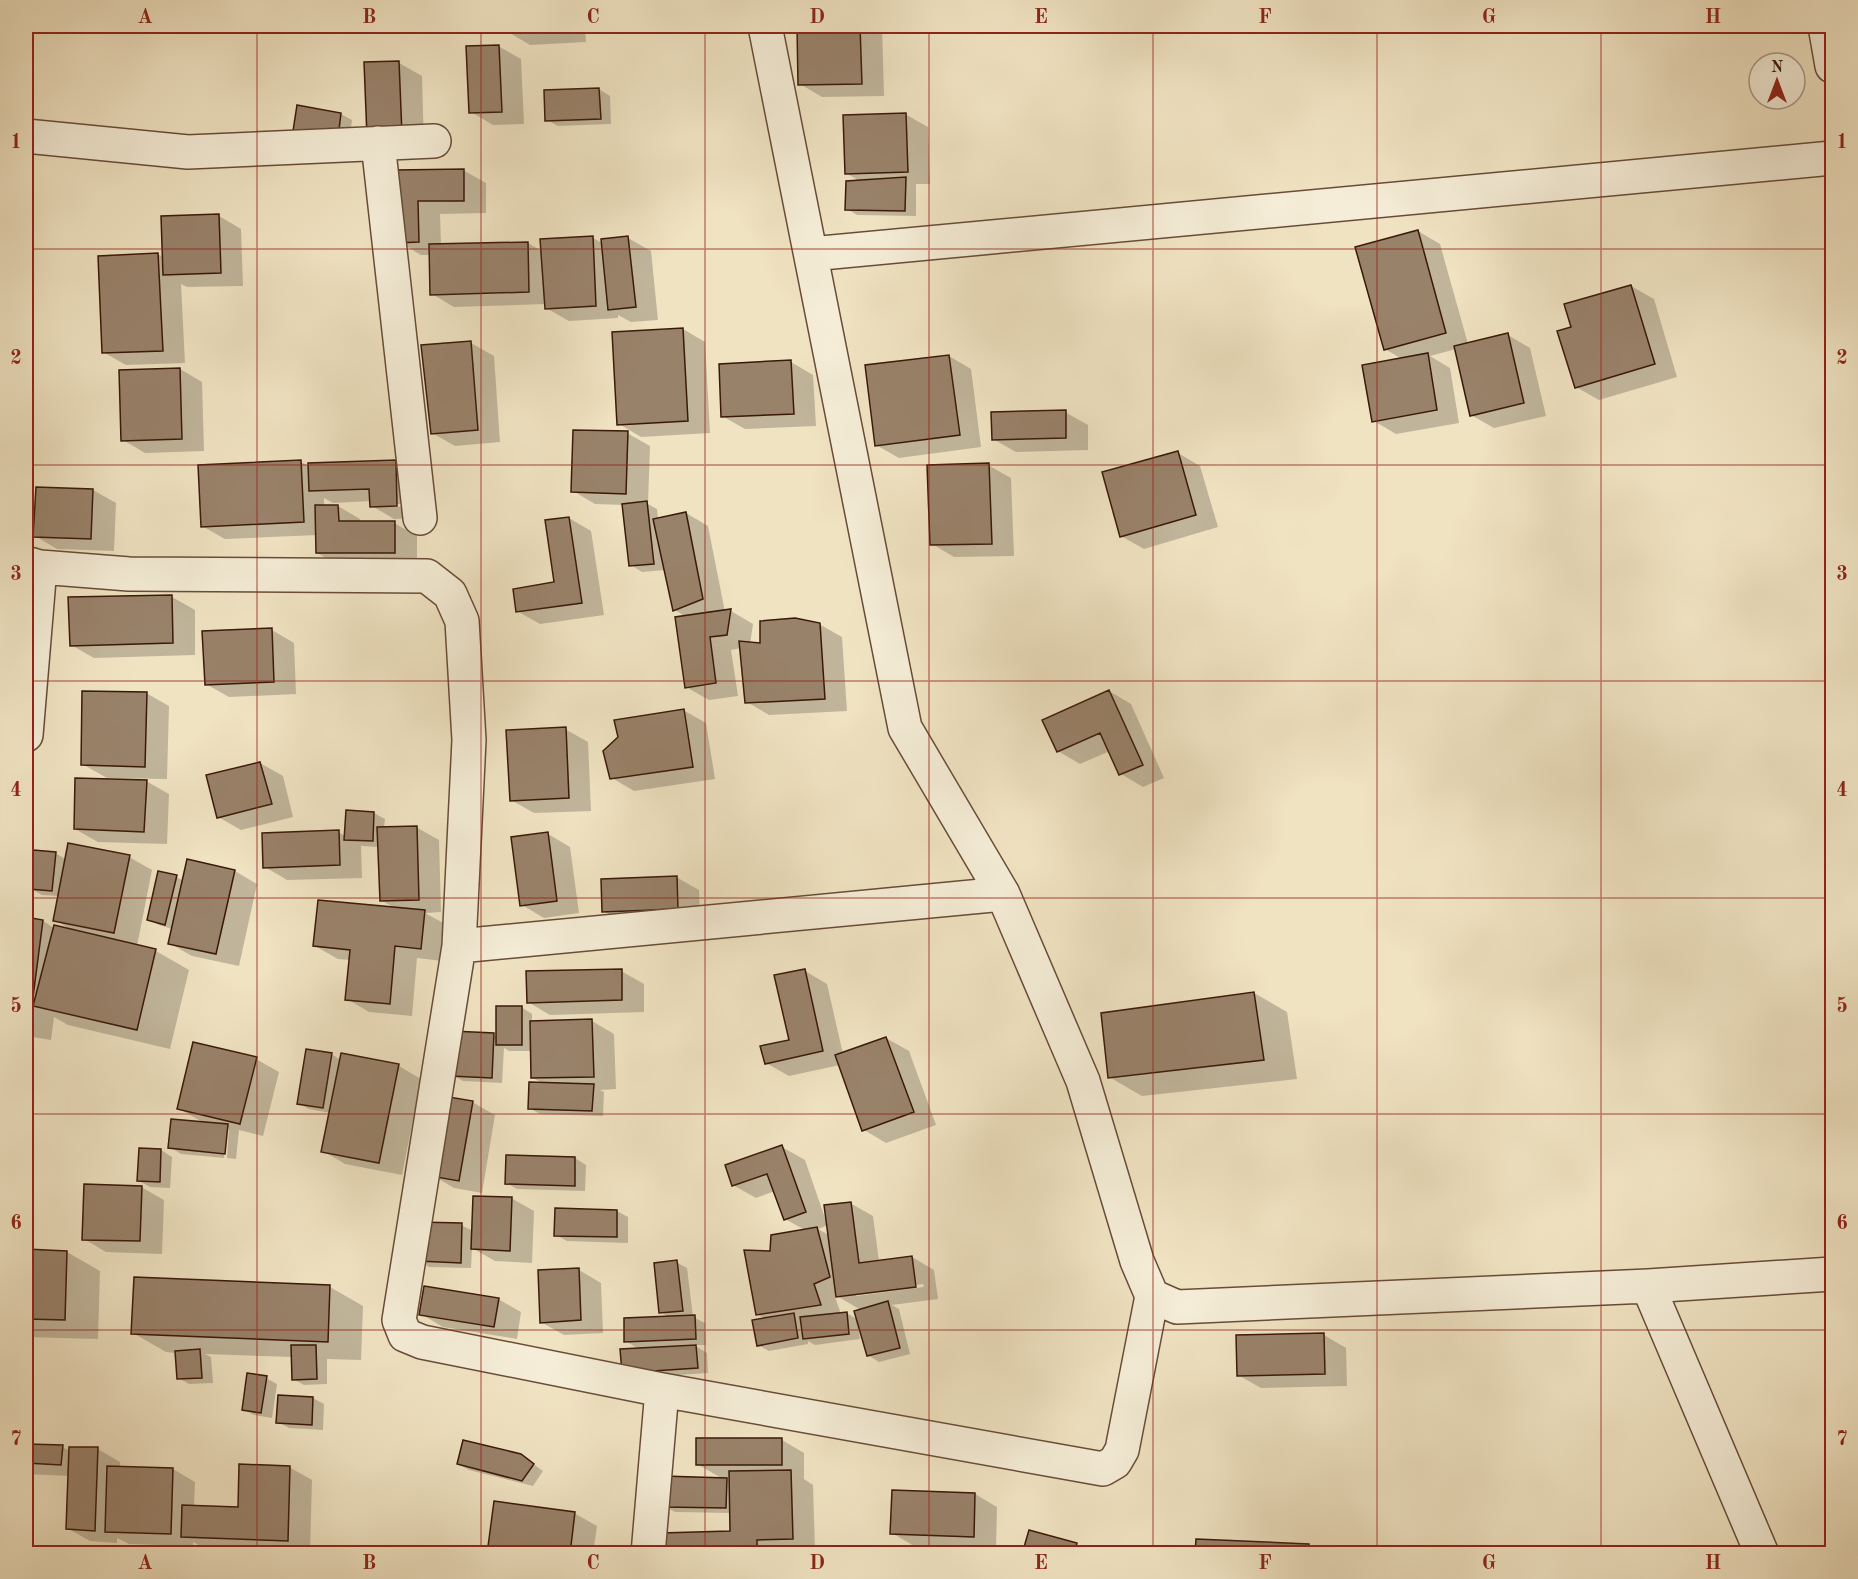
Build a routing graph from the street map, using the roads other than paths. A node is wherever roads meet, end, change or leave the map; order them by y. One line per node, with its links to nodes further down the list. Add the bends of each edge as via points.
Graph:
1 (765, 26): 8 (street)
2 (1825, 26): 3 (street)
3 (1833, 66)
4 (26, 136): 6 (street, via 188,152)
5 (434, 141): 6 (street)
6 (378, 143): 9 (street)
7 (1833, 159): 8 (street)
8 (811, 254): 12 (street, via 905,728)
9 (420, 518)
10 (33, 565): 11 (street); 13 (street, via 129,574 427,576 450,594 462,621 469,740)
11 (26, 735)
12 (1003, 894): 13 (street); 16 (street, via 1083,1081 1137,1261)
13 (459, 946): 17 (street, via 399,1320 405,1335 422,1342)
14 (1833, 1274): 15 (street)
15 (1648, 1286): 16 (street, via 1177,1307); 19 (street)
16 (1152, 1296): 17 (street, via 1122,1450 1115,1462 1103,1469)
17 (662, 1390): 18 (street)
18 (648, 1554)
19 (1762, 1554)

